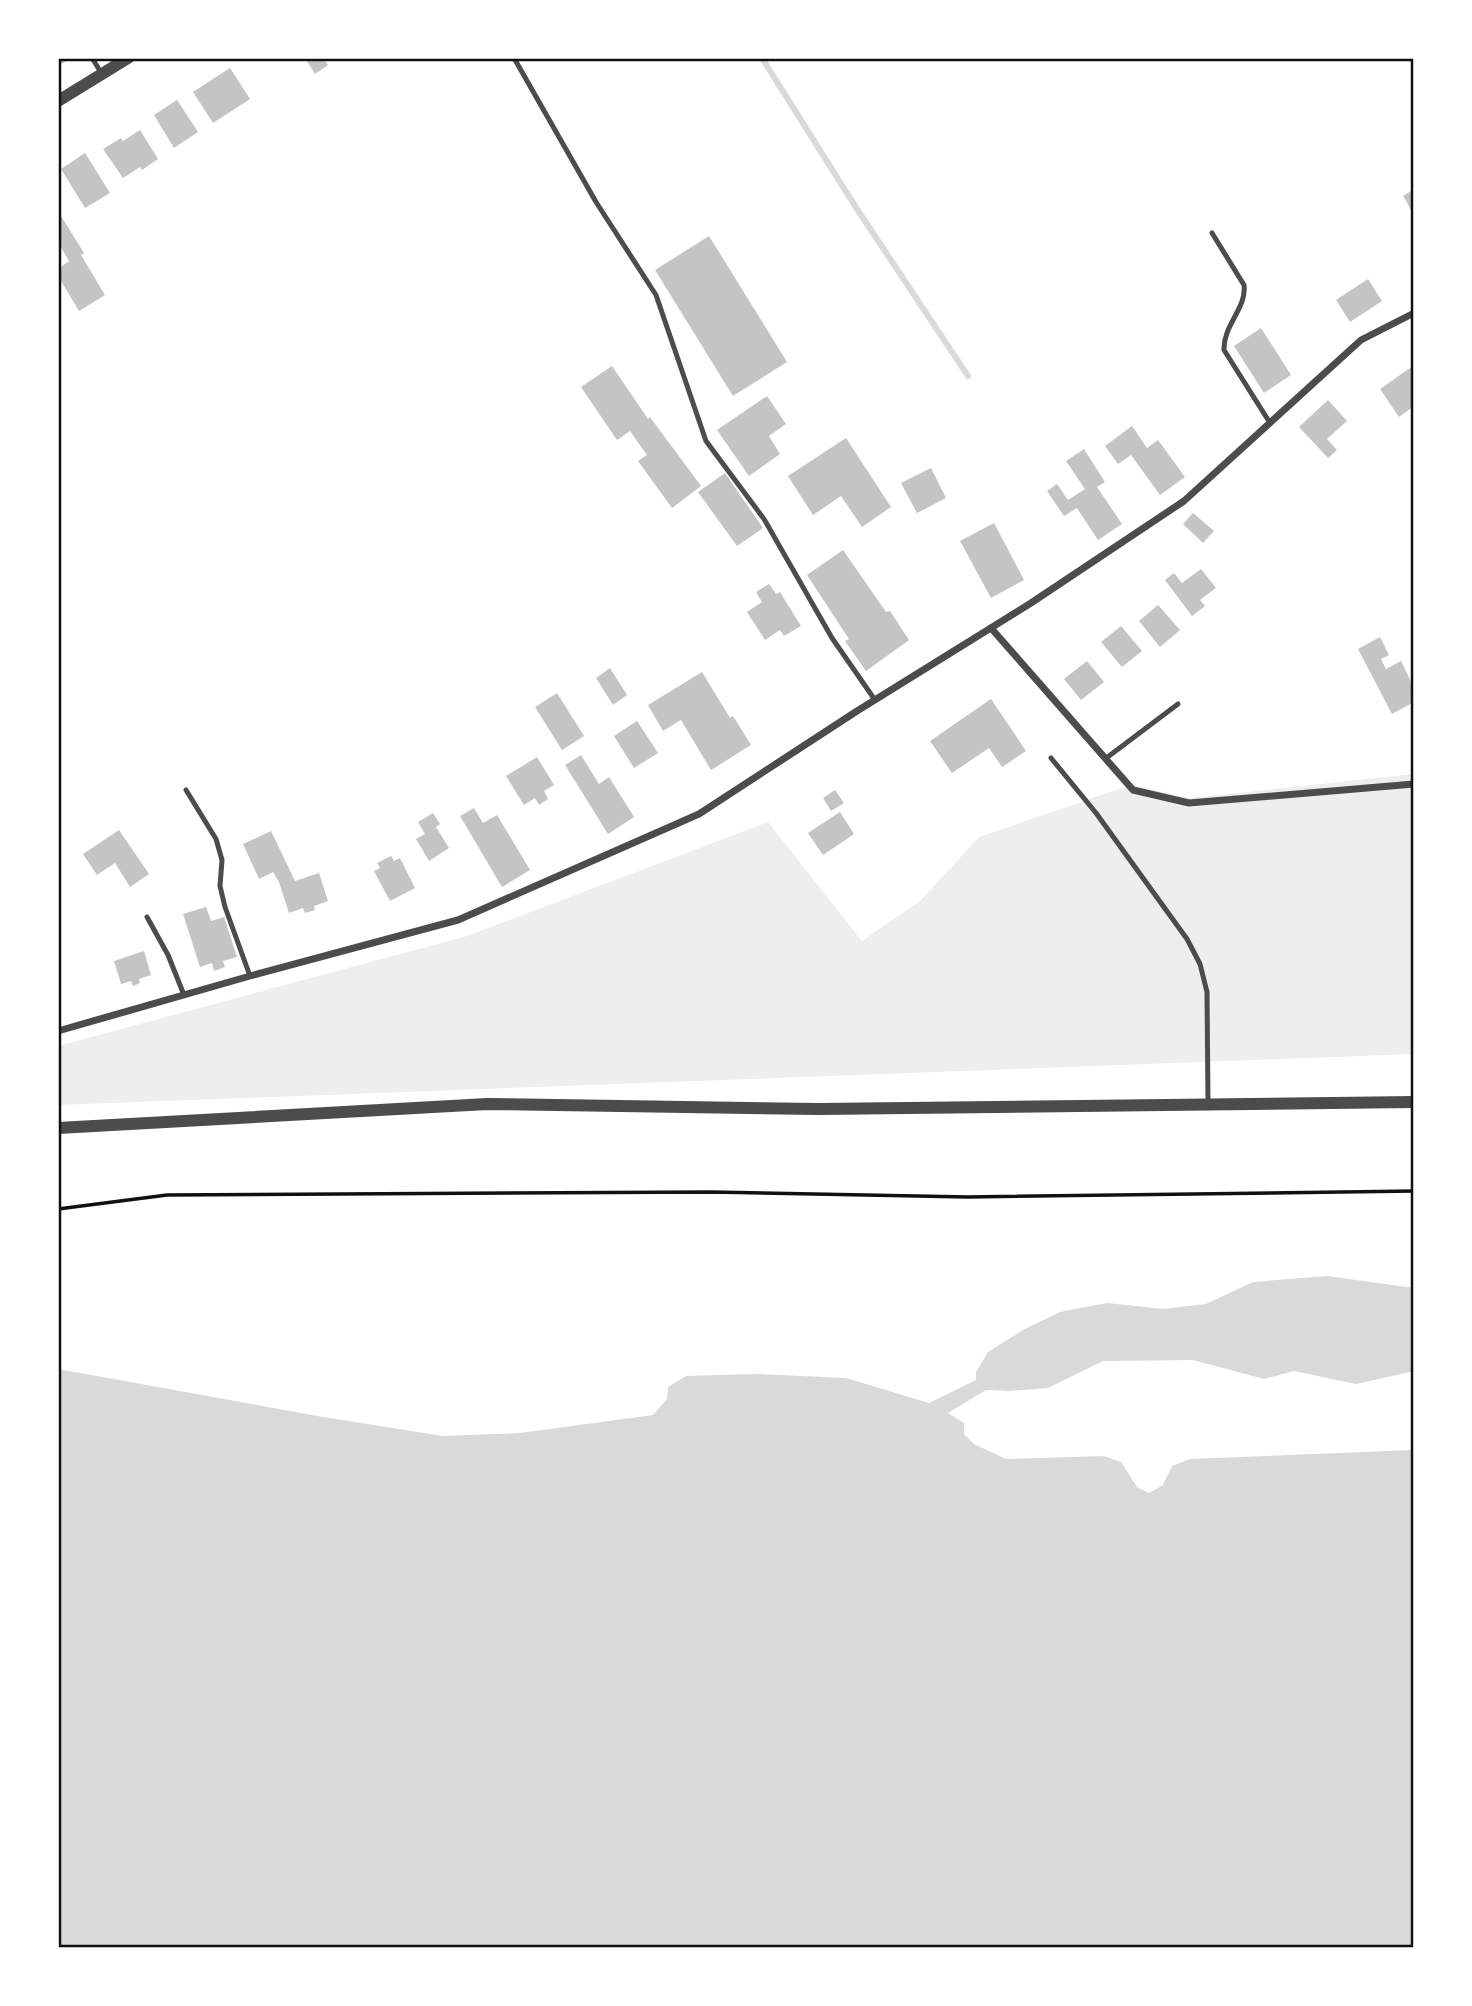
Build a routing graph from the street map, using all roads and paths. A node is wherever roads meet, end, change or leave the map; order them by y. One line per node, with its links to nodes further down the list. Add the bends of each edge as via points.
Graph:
1 (92, 58): 4 (lane)
2 (128, 58): 4 (street)
3 (514, 58): 10 (lane, via 596,202 656,295 706,441 764,519 832,638)
4 (102, 74): 5 (street)
5 (58, 100)
6 (1212, 233): 8 (lane, via 1244,285 1245,295 1224,338 1224,350)
7 (1414, 313): 8 (street, via 1362,340)
8 (1270, 423): 9 (street, via 1184,501)
9 (991, 628): 10 (street); 13 (street)
10 (875, 700): 17 (street, via 699,814 458,920)
11 (1178, 704): 13 (lane)
12 (1051, 758): 21 (lane, via 1096,813 1195,953 1207,992)
13 (1105, 759): 14 (street, via 1133,790 1189,803)
14 (1414, 784)
15 (186, 790): 17 (lane, via 216,839 222,860 220,887)
16 (147, 916): 18 (lane)
17 (250, 976): 18 (street)
18 (184, 995): 19 (street)
19 (58, 1031)
20 (1414, 1102): 21 (street)
21 (1208, 1103): 22 (street, via 819,1109 487,1104)
22 (58, 1128)
23 (1414, 1191): 24 (path, via 968,1197 712,1192 166,1195)
24 (58, 1209)

